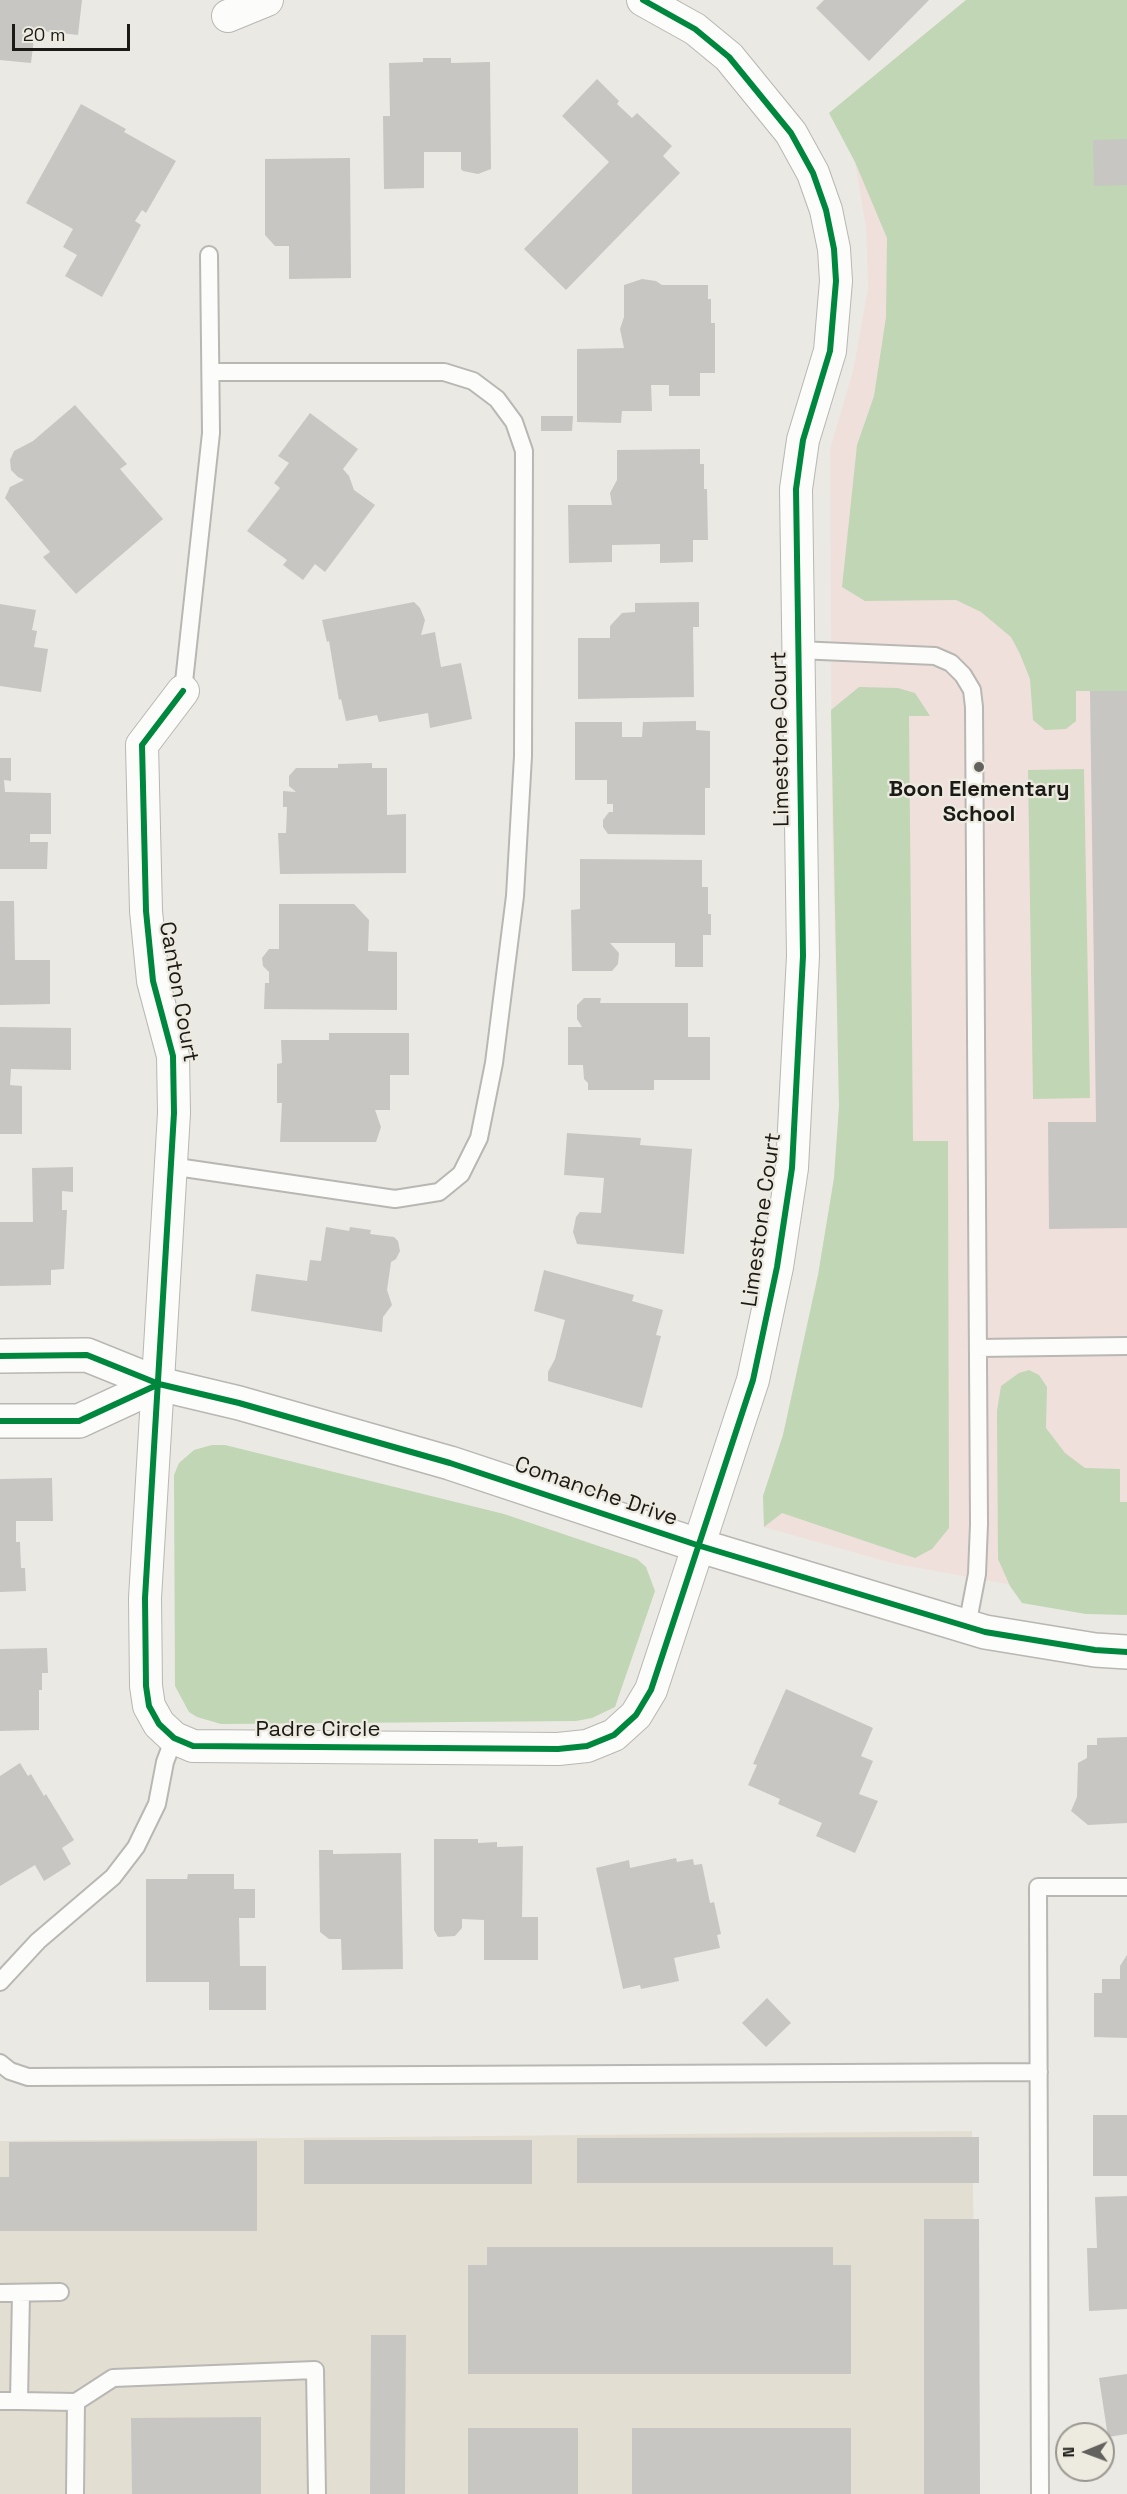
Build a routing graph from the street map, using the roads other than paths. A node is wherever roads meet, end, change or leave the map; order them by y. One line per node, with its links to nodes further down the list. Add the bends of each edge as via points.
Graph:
1 (267, 0): 3 (street)
2 (643, 0): 6 (street, Limestone Court, via 695,29 729,57 791,133 813,173 826,210 834,249 835,303 830,351 803,440 796,489)
3 (228, 16)
4 (209, 255): 5 (lane)
5 (212, 372): 7 (lane, via 210,444); 8 (lane, via 444,372 472,381 497,399 514,422 524,451 525,481 520,803 515,896 494,1063 479,1138 461,1174 438,1192 395,1199)
6 (798, 650): 10 (lane, via 935,656 951,663 972,690); 14 (street, Limestone Court, via 803,956 792,1168 777,1267 753,1380)
7 (183, 692): 8 (street, Canton Court, via 142,745 148,935 153,981 174,1056)
8 (170, 1166): 12 (street, Canton Court)
9 (1127, 1346): 10 (lane)
10 (978, 1348): 15 (lane, via 977,1574)
11 (0, 1356): 12 (street, Comanche Drive, via 87,1355)
12 (159, 1384): 13 (street, via 79,1421); 14 (street, Comanche Drive, via 450,1463); 17 (street, via 145,1598 146,1686 149,1706 159,1724)
13 (0, 1421)
14 (697, 1545): 15 (street, Comanche Drive); 17 (street, Padre Circle, via 651,1690 636,1715 614,1735 587,1746 214,1748)
15 (967, 1626): 16 (street, Comanche Drive, via 1095,1650)
16 (1127, 1652)
17 (174, 1738): 19 (lane, via 165,1762 158,1804 136,1847 113,1877 38,1941)
18 (1127, 1887): 21 (lane, via 1038,1887)
19 (0, 1982)
20 (0, 2063): 21 (lane, via 28,2077)
21 (1039, 2072): 30 (lane)
22 (60, 2292): 24 (lane)
23 (0, 2293): 24 (lane)
24 (21, 2293): 26 (lane)
25 (0, 2401): 26 (lane)
26 (19, 2401): 27 (lane)
27 (76, 2402): 28 (lane); 29 (lane, via 113,2378 315,2370)
28 (75, 2494)
29 (317, 2494)
30 (1040, 2494)

